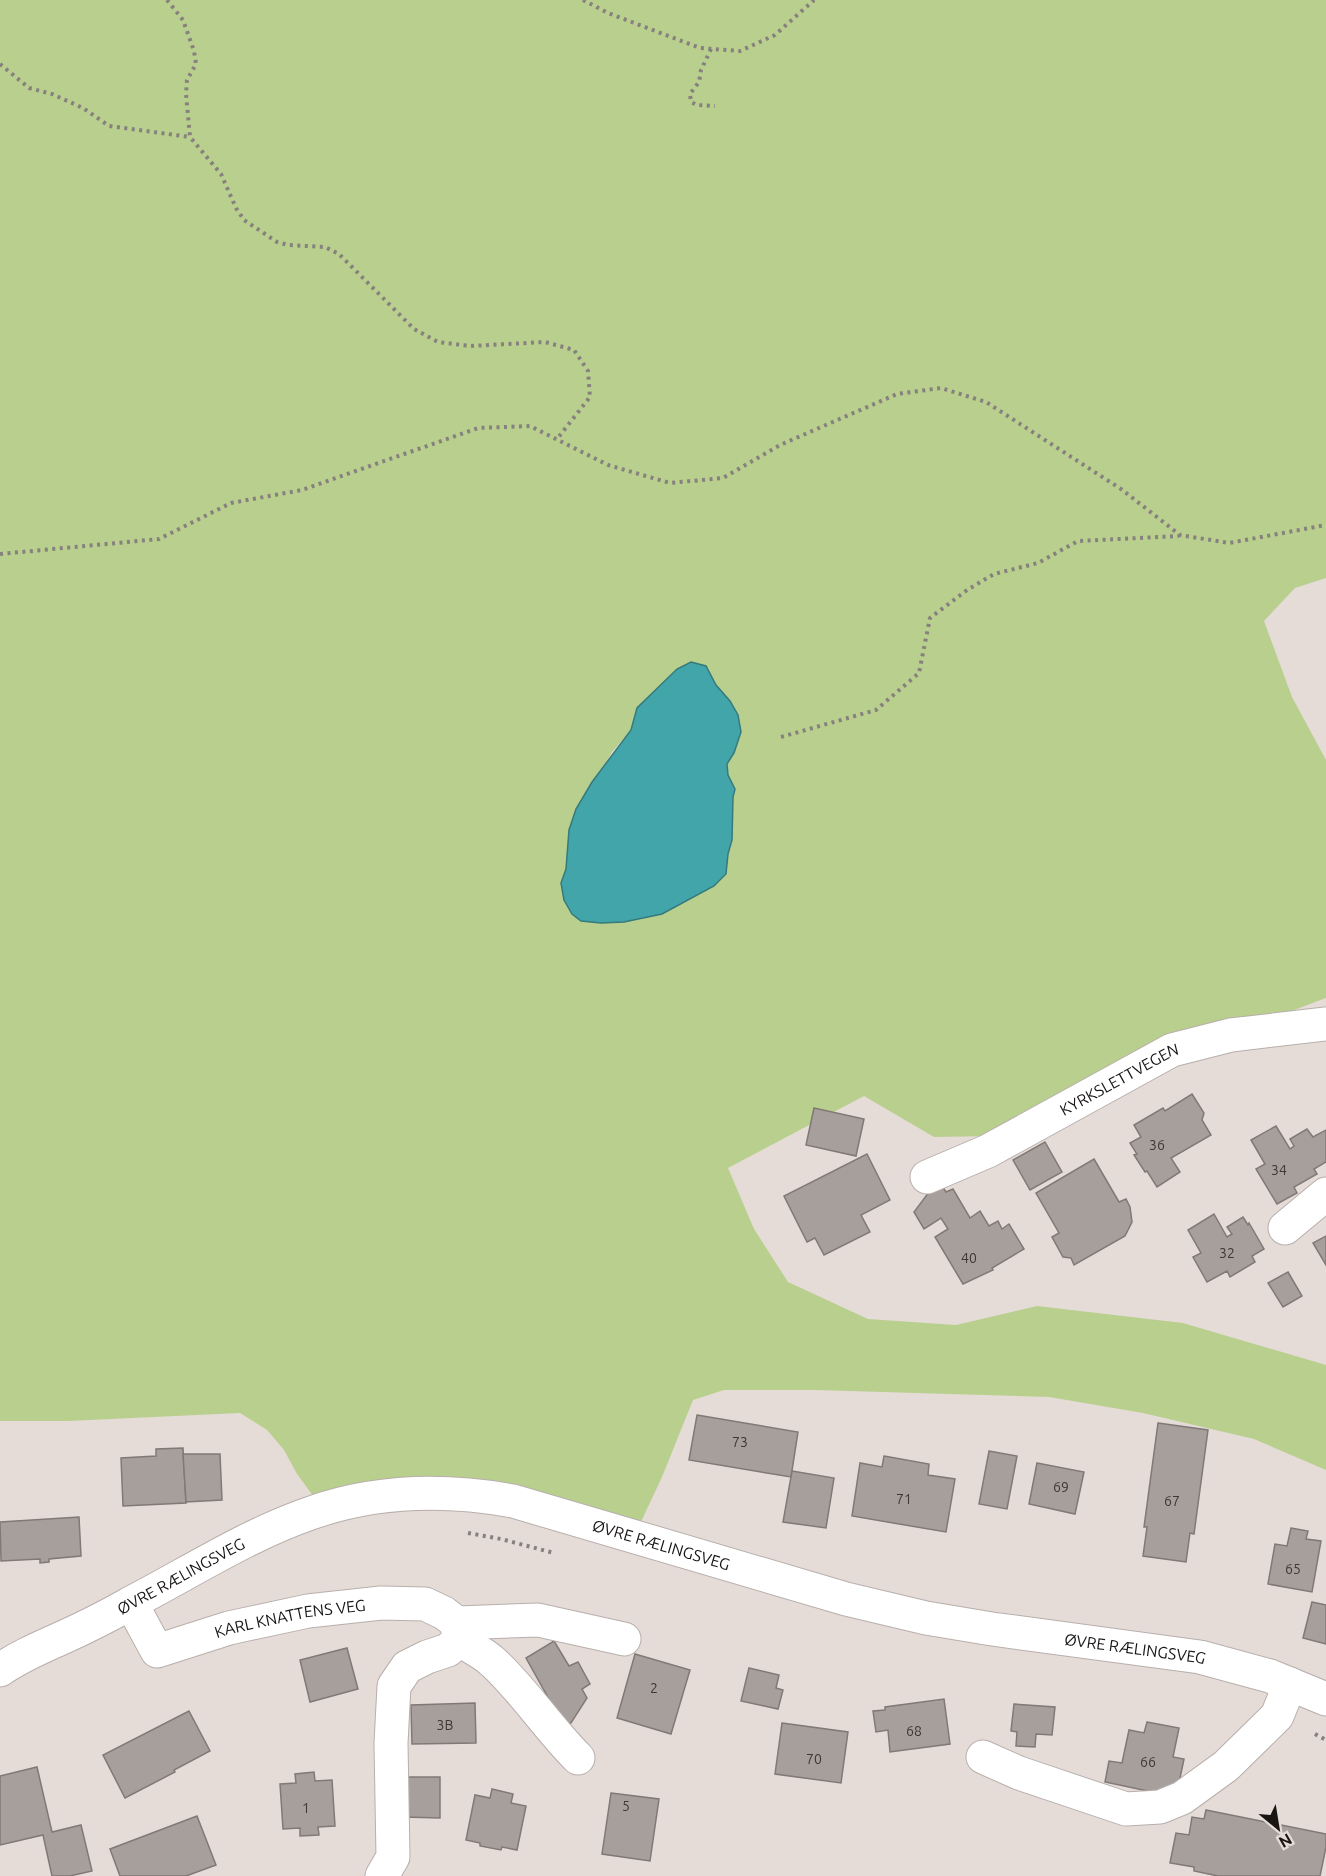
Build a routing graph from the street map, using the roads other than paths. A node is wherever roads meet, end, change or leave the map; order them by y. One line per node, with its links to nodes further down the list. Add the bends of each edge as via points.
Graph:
1 (1323, 1031): 2 (main road, KYRKSLETTVEGEN, via 1231,1035 1172,1050 988,1151)
2 (927, 1177)
3 (1326, 1194): 4 (main road)
4 (1285, 1228)
5 (131, 1603): 6 (main road, KARL KNATTENS VEG, via 157,1651 229,1628 308,1611 381,1603 425,1604 444,1613); 8 (main road, ØVRE RÆLINGSVEG); 9 (main road, ØVRE RÆLINGSVEG, via 240,1544 312,1512 382,1496 486,1496 545,1509 846,1599 926,1618 1200,1658)
6 (458, 1632): 7 (main road, via 538,1620); 12 (main road, KARL KNATTENS VEG, via 493,1662); 13 (main road, via 448,1650 407,1667 394,1686 393,1857)
7 (624, 1639)
8 (7, 1662)
9 (1290, 1684): 10 (main road, ØVRE RÆLINGSVEG); 11 (main road, via 1277,1716 1226,1766 1182,1798 1160,1807 1126,1809 1019,1773)
10 (1326, 1699)
11 (983, 1756)
12 (578, 1758)
13 (382, 1876)

